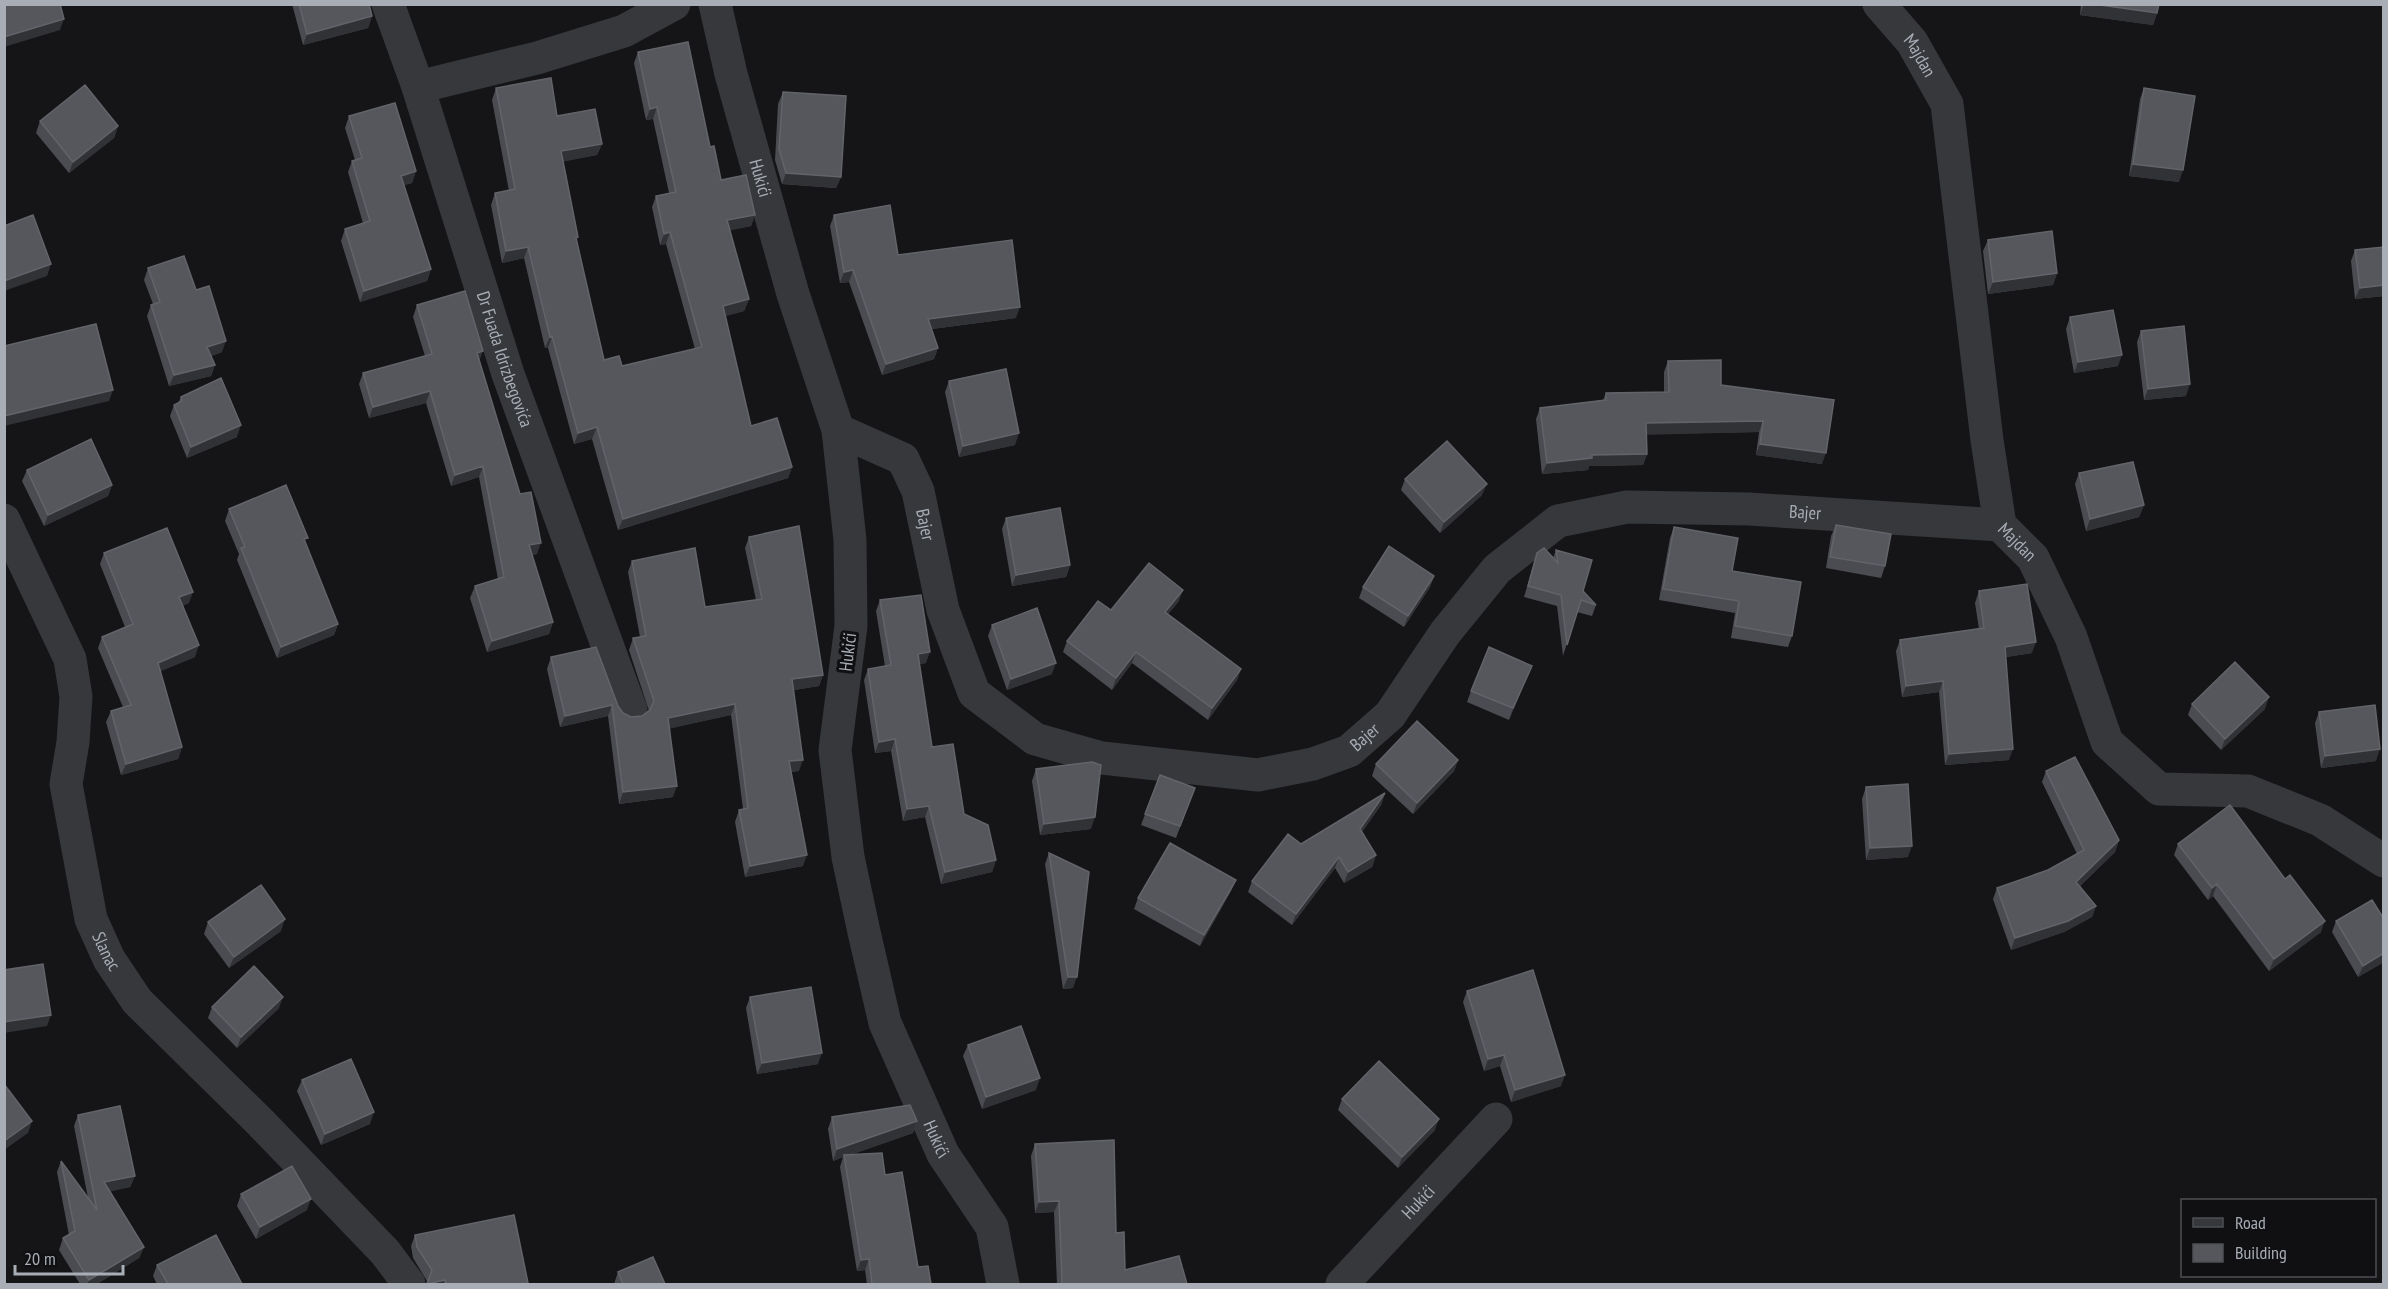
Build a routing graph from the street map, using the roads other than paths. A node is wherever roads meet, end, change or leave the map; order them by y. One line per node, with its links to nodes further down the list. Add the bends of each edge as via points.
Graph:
1 (388, 4): 5 (street, Dr Fuada Idrizbegovića)
2 (674, 4): 5 (street, via 624,31 537,58)
3 (715, 4): 6 (street, Hukići, via 730,74 793,294)
4 (1879, 4): 8 (street, Majdan, via 1912,42 1947,104)
5 (418, 87): 9 (street, Dr Fuada Idrizbegovića, via 508,374)
6 (838, 430): 8 (street, Bajer, via 903,459 918,491 943,610 974,693 1035,739 1102,759 1257,775 1314,764 1349,751 1390,715 1445,633 1497,569 1558,521 1627,507 1749,509); 13 (street, Hukići, via 850,540 851,626 835,750 848,857 885,1023 943,1155 992,1227)
7 (4, 520): 12 (street, Slanac, via 70,659 76,697 74,742 66,784 91,919 109,958 137,1000 385,1252)
8 (2000, 525): 10 (street, Majdan, via 2033,558 2071,638 2107,742 2159,789 2248,791 2320,820)
9 (631, 710)
10 (2384, 861)
11 (1496, 1119): 14 (street, Hukići)
12 (409, 1284)
13 (1004, 1284)
14 (1342, 1284)

